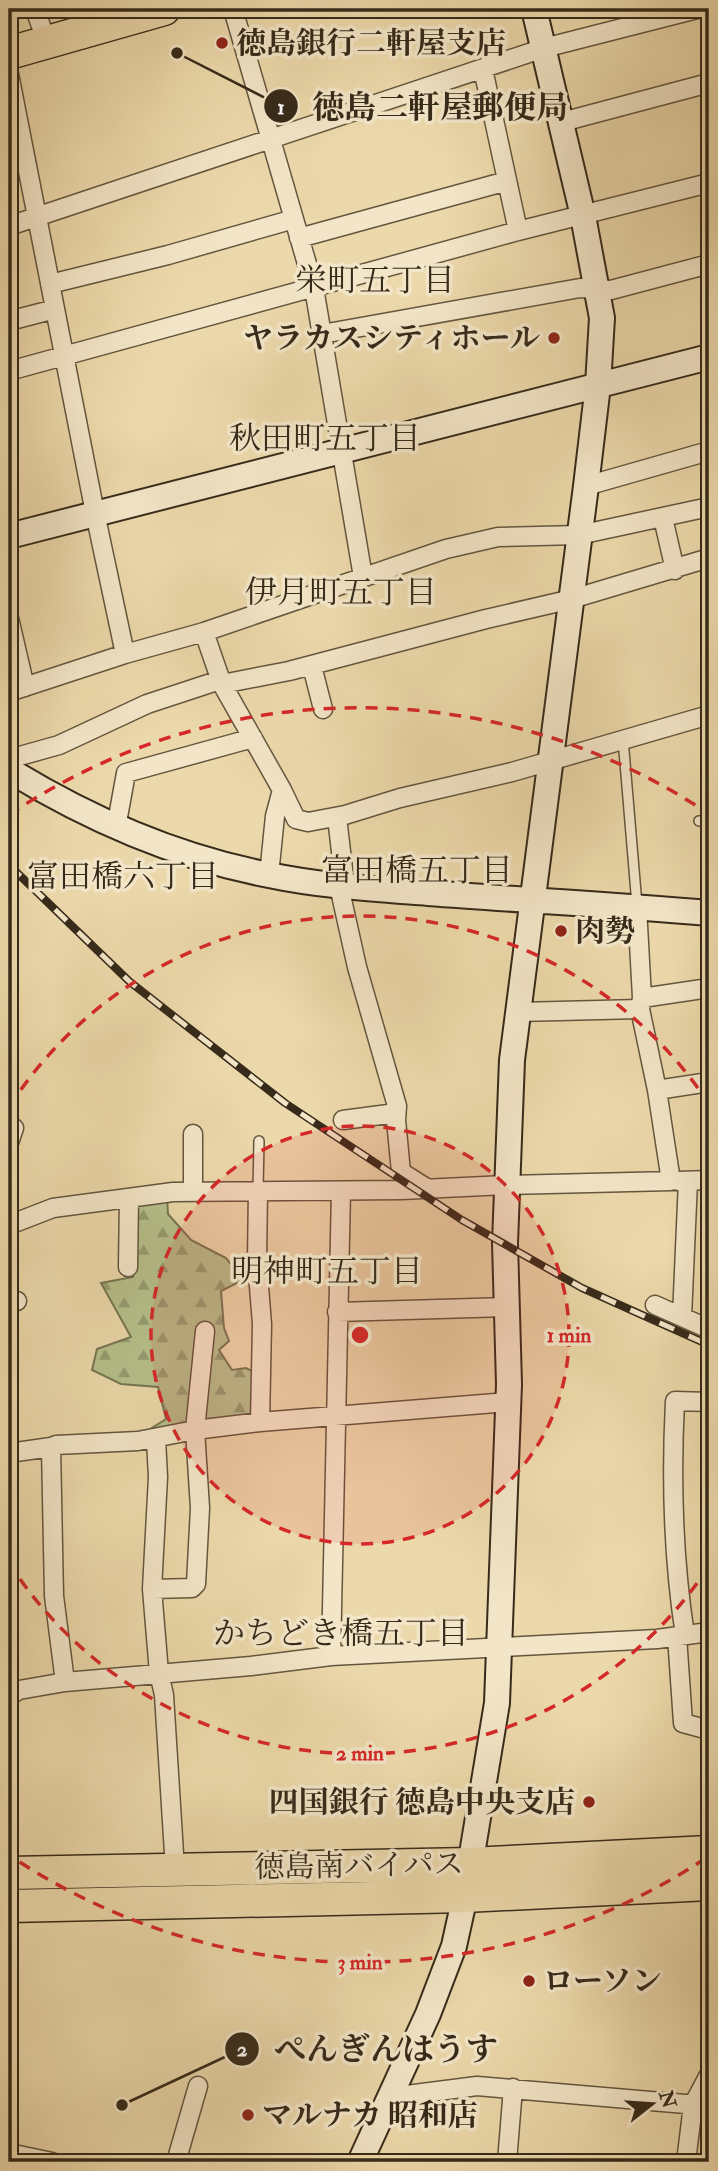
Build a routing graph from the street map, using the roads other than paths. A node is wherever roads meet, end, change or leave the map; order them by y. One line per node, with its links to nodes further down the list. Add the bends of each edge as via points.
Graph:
1 (35, 9): 6 (street)
2 (164, 9): 6 (highway)
3 (233, 9): 13 (street)
4 (534, 9): 7 (street)
5 (697, 9): 7 (street)
6 (47, 43): 8 (highway)
7 (544, 48): 9 (street); 12 (street)
8 (9, 54)
9 (483, 69): 13 (street); 14 (street)
10 (9, 74): 17 (street)
11 (709, 83): 12 (street)
12 (562, 122): 16 (street)
13 (270, 140): 17 (street); 18 (street)
14 (507, 181): 20 (street); 21 (street)
15 (709, 184): 16 (street)
16 (583, 216): 20 (street); 25 (street)
17 (36, 217): 19 (street); 23 (street)
18 (294, 219): 21 (street); 23 (street)
19 (9, 226)
20 (519, 232): 24 (street)
21 (299, 238): 24 (street)
22 (709, 264): 25 (street, via 611,290)
23 (50, 284): 26 (street)
24 (314, 288): 28 (street); 29 (street)
25 (596, 289): 28 (street, via 580,288); 32 (street, via 602,318)
26 (55, 309): 27 (street); 29 (street)
27 (9, 321)
28 (322, 334): 33 (street)
29 (64, 356): 31 (street); 37 (street)
30 (709, 357): 32 (street)
31 (9, 371)
32 (598, 385): 33 (street); 35 (street)
33 (341, 451): 37 (street); 43 (street)
34 (709, 451): 35 (street)
35 (586, 485): 39 (street)
36 (709, 507): 38 (street)
37 (95, 513): 40 (street); 47 (street)
38 (663, 518): 39 (street); 42 (street)
39 (579, 535): 43 (street, via 498,537); 44 (street)
40 (9, 536)
41 (709, 558): 42 (street)
42 (675, 570): 44 (street)
43 (363, 577): 46 (street)
44 (572, 599): 48 (street); 56 (street)
45 (9, 618): 50 (street)
46 (204, 632): 47 (street); 49 (street)
47 (125, 654): 50 (street)
48 (312, 666): 49 (street); 51 (street)
49 (221, 682): 53 (street); 55 (street, via 147,704 59,745)
50 (17, 689)
51 (323, 709)
52 (709, 715): 54 (street)
53 (253, 738): 58 (street); 62 (street, via 126,773)
54 (623, 739): 56 (street); 66 (lane)
55 (9, 759)
56 (551, 760): 59 (street); 65 (street)
57 (9, 770): 62 (street)
58 (282, 790): 59 (street, via 296,819 308,822); 63 (street)
59 (337, 817): 64 (street)
60 (699, 821): 61 (lane)
61 (709, 822)
62 (116, 828): 63 (street)
63 (269, 876): 64 (street)
64 (342, 886): 65 (street); 73 (street, via 354,956)
65 (532, 900): 66 (street); 70 (street)
66 (637, 906): 67 (street); 69 (street)
67 (709, 913)
68 (709, 988): 69 (street)
69 (641, 1004): 70 (street); 72 (street)
70 (518, 1012): 79 (street)
71 (709, 1082): 72 (street)
72 (657, 1090): 78 (street)
73 (396, 1113): 74 (street); 80 (street, via 401,1172)
74 (343, 1120)
75 (193, 1134): 83 (street)
76 (259, 1141): 81 (lane)
77 (709, 1180): 78 (street)
78 (679, 1181): 79 (street); 90 (street)
79 (506, 1185): 80 (street); 88 (street)
80 (428, 1189): 82 (street)
81 (258, 1190): 82 (street); 83 (street); 96 (street)
82 (341, 1191): 89 (street)
83 (193, 1192): 84 (street)
84 (129, 1198): 85 (street, via 53,1208); 86 (street)
85 (9, 1225)
86 (128, 1267)
87 (655, 1305): 90 (street)
88 (507, 1307): 89 (street); 93 (street)
89 (337, 1312): 95 (street)
90 (682, 1317): 91 (street)
91 (709, 1329)
92 (205, 1331): 97 (street)
93 (508, 1402): 95 (street); 104 (street)
94 (709, 1402): 103 (street, via 675,1401 674,1520)
95 (336, 1415): 96 (street); 105 (street)
96 (260, 1422): 97 (street)
97 (195, 1430): 98 (street); 101 (street, via 200,1508 196,1584 192,1588)
98 (156, 1439): 99 (street); 101 (street)
99 (51, 1447): 100 (street); 107 (street, via 54,1596)
100 (9, 1453)
101 (152, 1588): 106 (street)
102 (709, 1632): 103 (street)
103 (681, 1635): 104 (street); 109 (street, via 683,1723)
104 (498, 1647): 105 (street); 111 (street, via 496,1703)
105 (331, 1656): 106 (street)
106 (159, 1673): 107 (street); 112 (street)
107 (65, 1682): 108 (street)
108 (9, 1696)
109 (709, 1730)
110 (709, 1852): 111 (highway, 徳島南バイパス)
111 (470, 1864): 112 (highway, 徳島南バイパス); 115 (street)
112 (175, 1869): 113 (highway, 徳島南バイパス)
113 (9, 1873)
114 (709, 1884): 115 (highway, 徳島南バイパス)
115 (465, 1896): 116 (highway, 徳島南バイパス); 120 (street, via 454,1946)
116 (9, 1906)
117 (709, 2075): 121 (street)
118 (198, 2086): 124 (street)
119 (513, 2088): 120 (street, via 477,2086); 121 (street); 126 (street)
120 (391, 2097): 125 (street)
121 (701, 2106): 127 (street)
122 (9, 2152): 123 (street)
123 (52, 2162)
124 (176, 2162)
125 (360, 2162)
126 (507, 2162)
127 (686, 2162)

